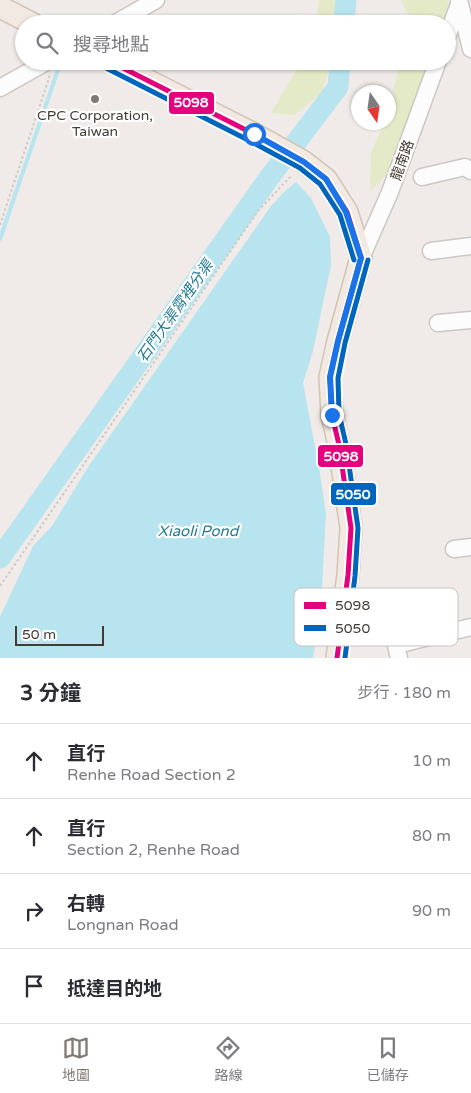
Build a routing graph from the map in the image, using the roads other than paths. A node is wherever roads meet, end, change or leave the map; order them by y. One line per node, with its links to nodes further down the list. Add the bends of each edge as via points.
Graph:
1 (156, 0): 5 (street)
2 (459, 2): 6 (street); 7 (street)
3 (0, 7): 4 (main road)
4 (16, 15)
5 (130, 15)
6 (455, 15)
7 (470, 43)
8 (41, 70): 11 (street)
9 (126, 70): 16 (main road, via 301,160 326,179 346,212)
10 (435, 70): 16 (street, 龍南路, via 390,192)
11 (0, 88)
12 (471, 171): 13 (street, via 465,167)
13 (422, 177)
14 (471, 246): 15 (street)
15 (430, 251)
16 (361, 258): 21 (main road, via 330,377 332,415 351,528)
17 (471, 320): 18 (street)
18 (438, 323)
19 (471, 547): 20 (street)
20 (454, 548)
21 (346, 588)
22 (471, 627): 23 (street)
23 (458, 631)
24 (415, 646): 25 (street)
25 (397, 652)

